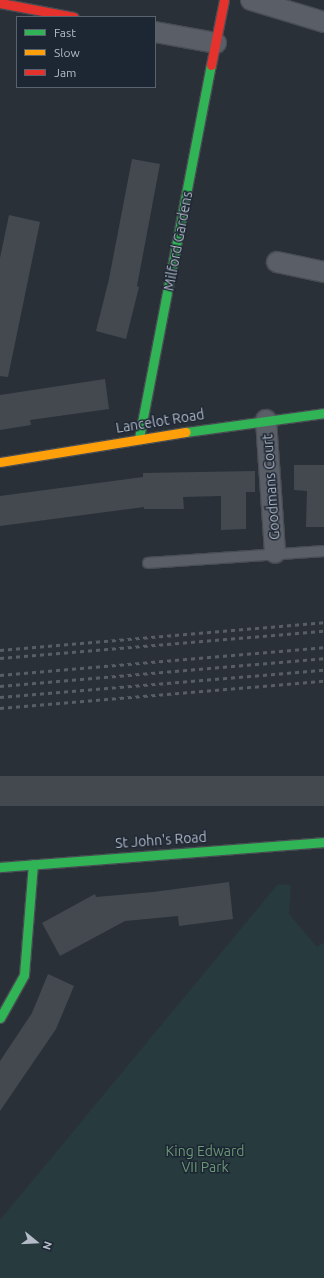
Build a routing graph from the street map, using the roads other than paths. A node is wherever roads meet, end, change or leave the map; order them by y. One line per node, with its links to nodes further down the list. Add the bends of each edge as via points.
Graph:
1 (224, 0): 7 (street, Milford Gardens)
2 (251, 0): 5 (street)
3 (0, 3): 4 (street)
4 (69, 16)
5 (324, 22)
6 (156, 32): 7 (street)
7 (216, 43): 12 (street, Milford Gardens)
8 (277, 262): 9 (street)
9 (324, 272)
10 (324, 413): 11 (street, Lancelot Road)
11 (266, 420): 12 (street, Lancelot Road); 15 (street, Goodmans Court)
12 (139, 438): 13 (street, Lancelot Road)
13 (0, 462)
14 (324, 551): 15 (lane)
15 (275, 553): 16 (lane)
16 (148, 563)
17 (324, 842): 18 (street, St John's Road)
18 (33, 864): 19 (street, St John's Road); 20 (street, via 24,976)
19 (0, 867)
20 (0, 1018)

